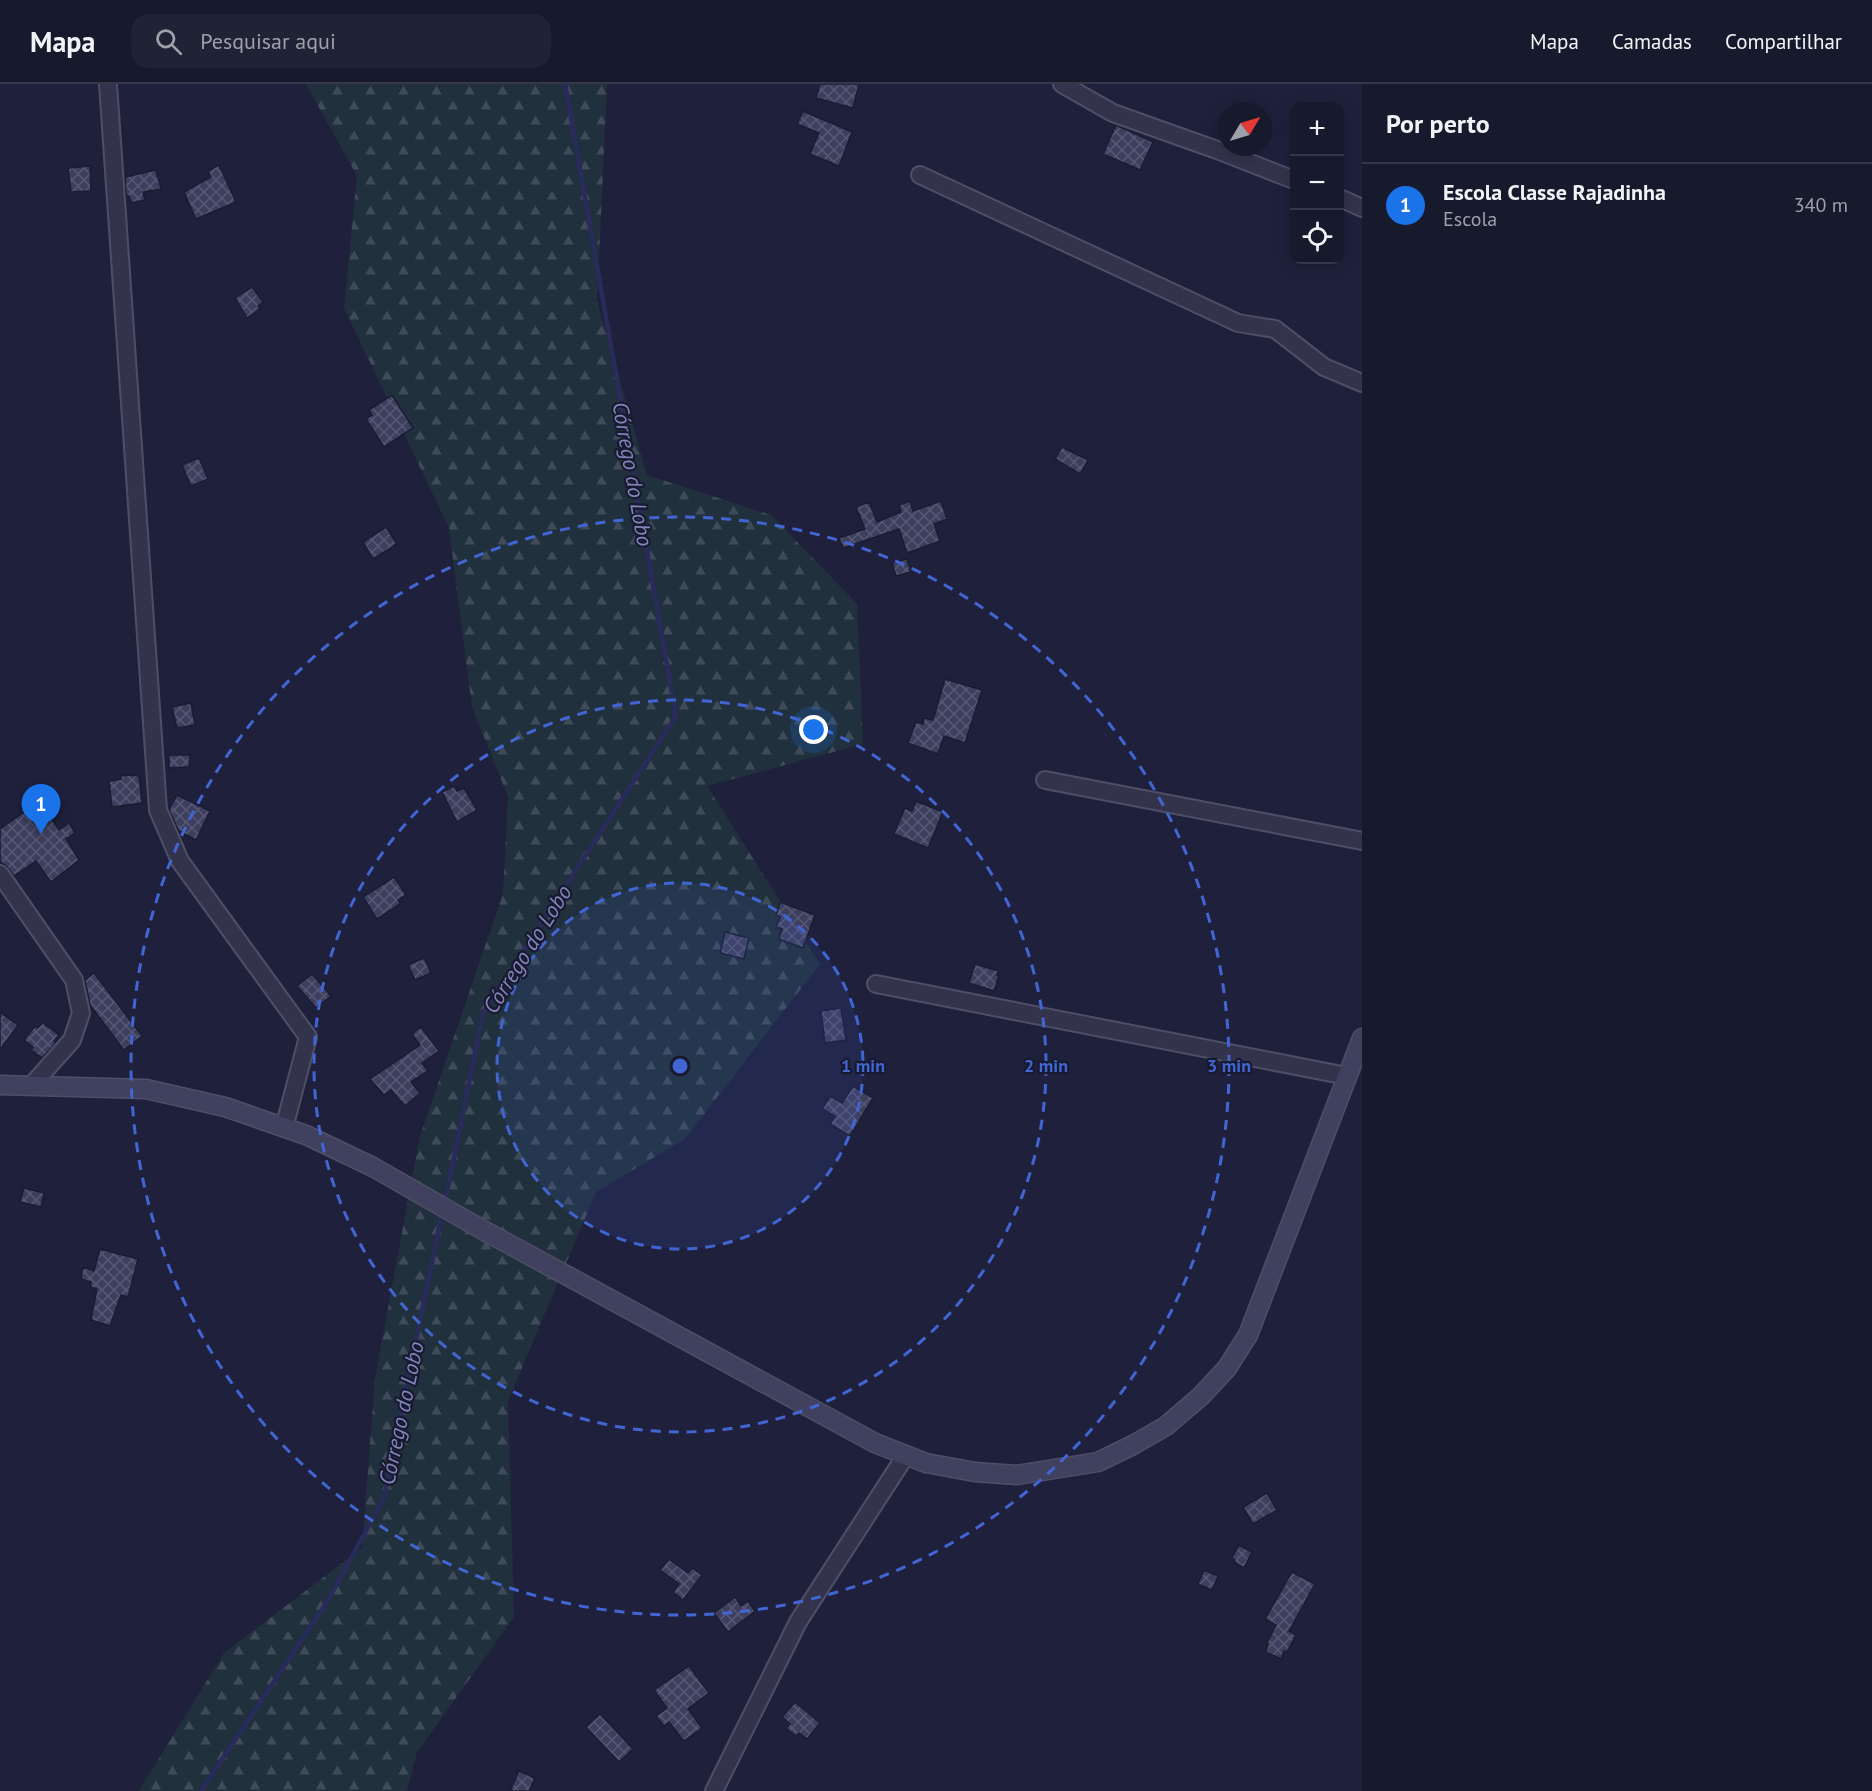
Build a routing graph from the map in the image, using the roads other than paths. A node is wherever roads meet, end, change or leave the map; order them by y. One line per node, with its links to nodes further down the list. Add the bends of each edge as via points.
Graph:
1 (108, 84): 16 (street, via 158,810 180,861 308,1037)
2 (1062, 84): 4 (street, via 1113,113)
3 (920, 176): 7 (street, via 1238,323 1275,329 1324,367)
4 (1290, 178)
5 (1344, 200): 6 (street)
6 (1362, 208)
7 (1362, 383)
8 (1044, 780): 9 (street)
9 (1362, 841)
10 (0, 874): 15 (street, via 74,980 81,1013 72,1040)
11 (876, 984): 13 (street)
12 (1362, 1038): 13 (street)
13 (1347, 1076): 17 (street, via 1248,1335 1227,1368 1201,1396 1166,1426 1098,1462 1017,1475 975,1472)
14 (0, 1085): 15 (street)
15 (32, 1085): 16 (street, via 146,1089 225,1107)
16 (284, 1128): 17 (street, via 373,1167 865,1437)
17 (906, 1455): 18 (street, via 798,1622)
18 (714, 1791)

